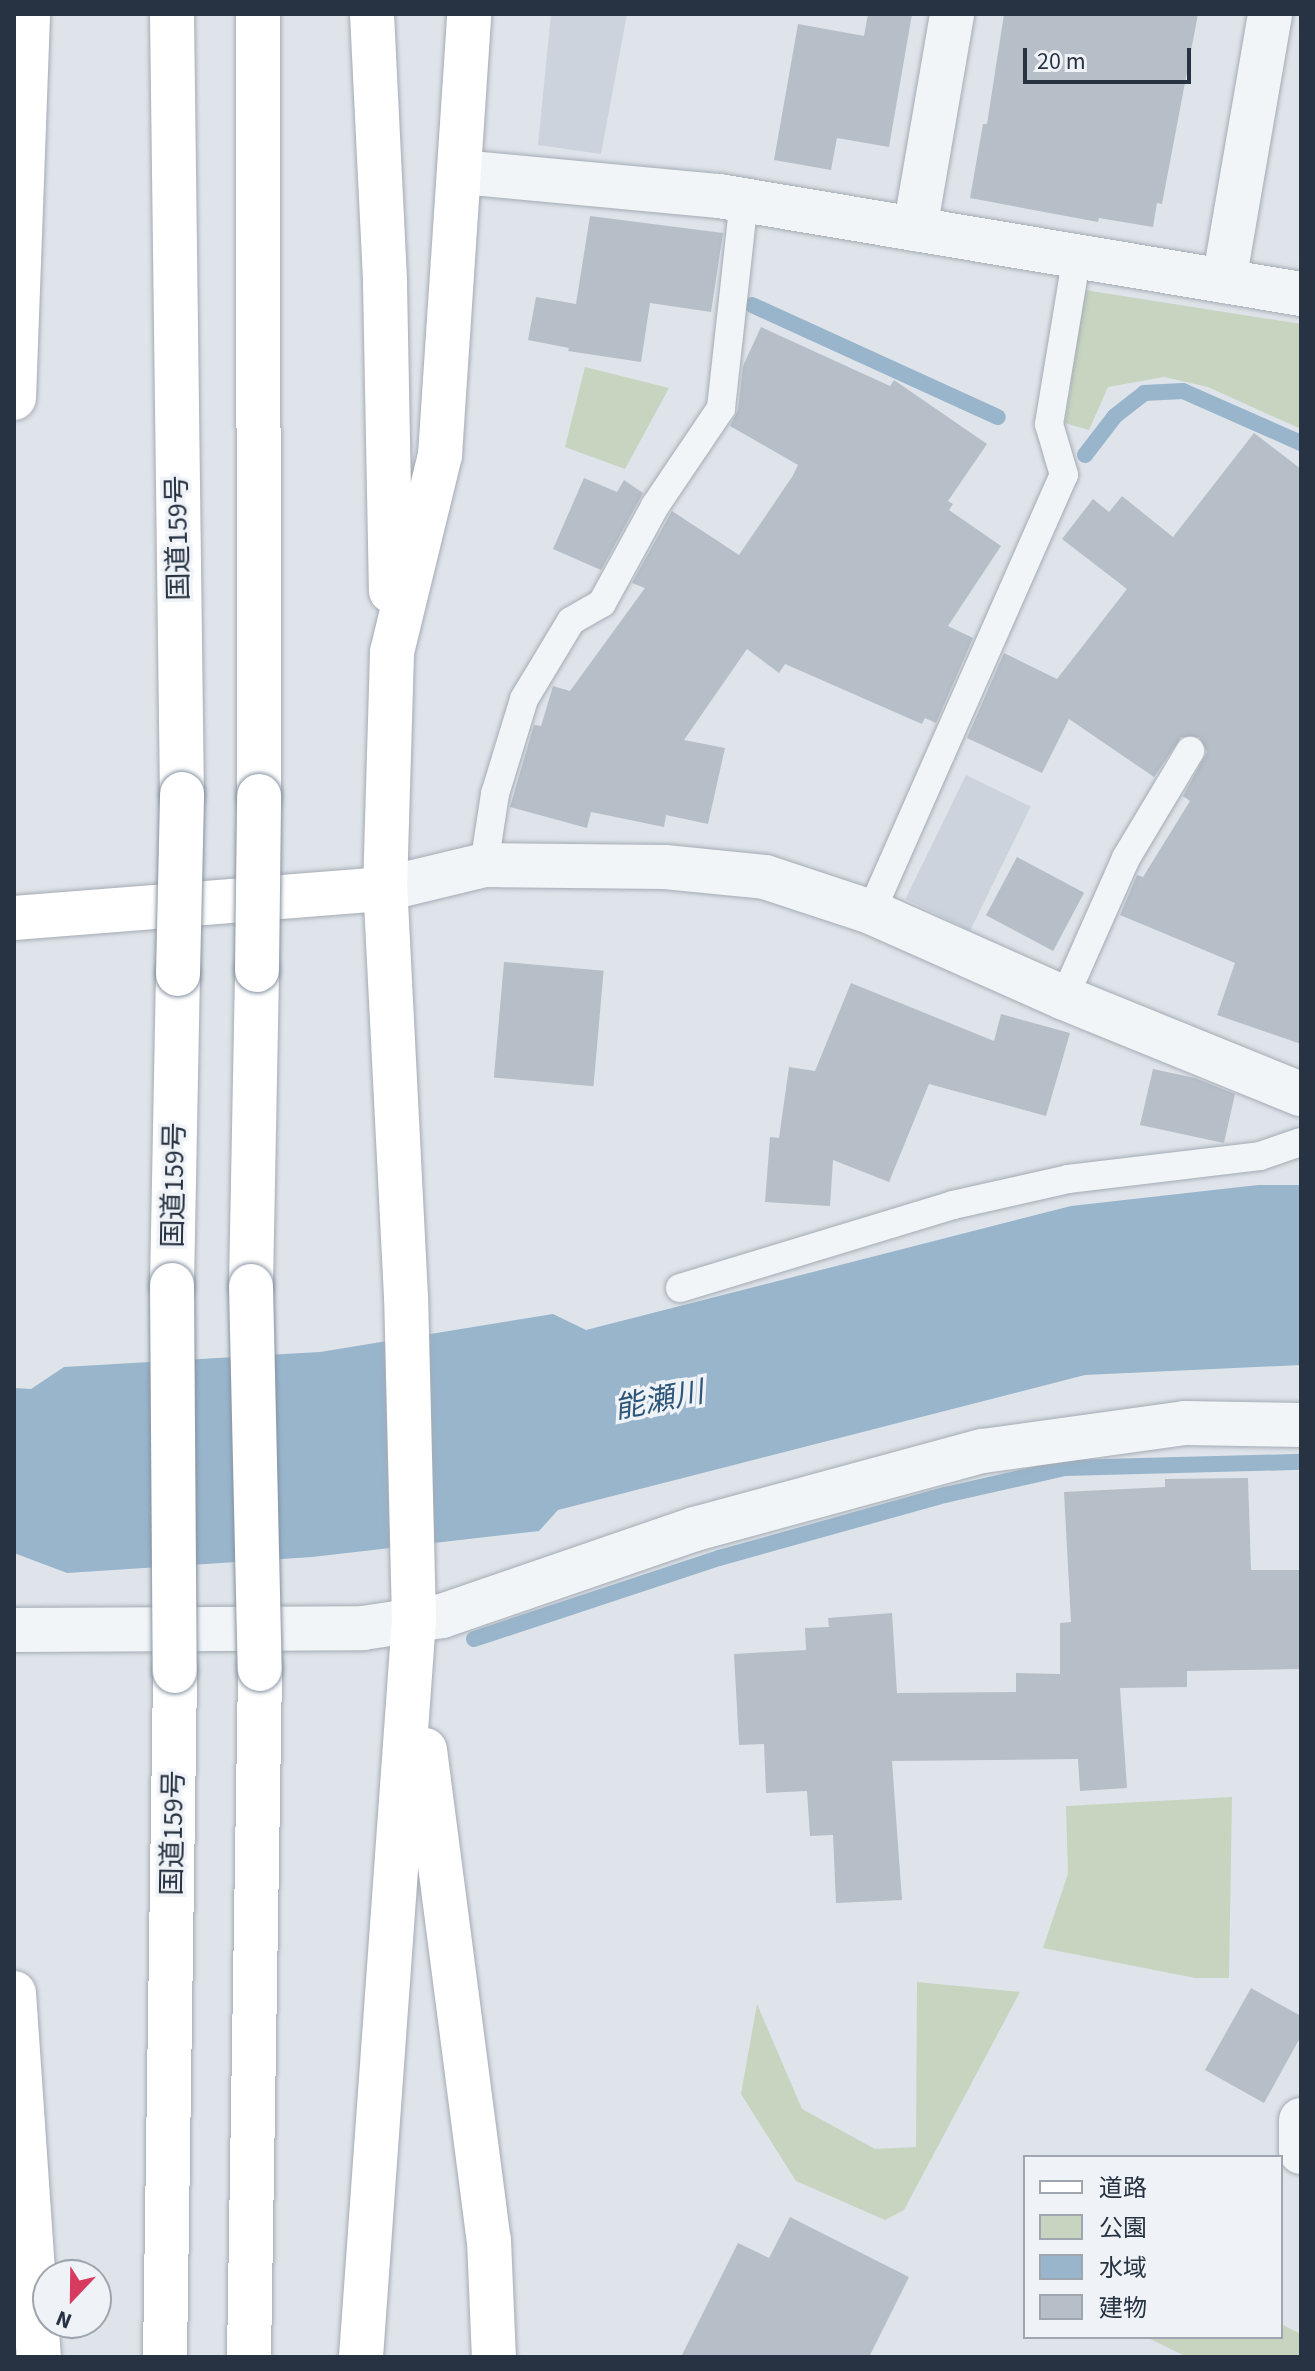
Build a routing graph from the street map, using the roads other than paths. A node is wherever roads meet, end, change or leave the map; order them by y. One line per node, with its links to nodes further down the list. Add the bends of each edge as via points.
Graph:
1 (28, 14): 14 (main road)
2 (172, 14): 32 (main road, 国道159号, bridge, via 182,794 172,1285 175,1671)
3 (258, 14): 33 (main road, bridge, via 259,796 251,1286 260,1669)
4 (372, 14): 15 (main road, via 385,283)
5 (469, 14): 8 (main road)
6 (952, 14): 10 (street)
7 (1270, 14): 12 (street)
8 (460, 172): 9 (street); 15 (main road, via 440,455)
9 (744, 200): 10 (street); 17 (lane, via 721,408 655,506 602,603 571,621 524,699 495,794)
10 (915, 229): 11 (street)
11 (1077, 255): 12 (street); 19 (lane, via 1049,424 1064,475)
12 (1224, 281): 13 (street)
13 (1301, 294)
14 (14, 398)
15 (392, 652): 18 (main road)
16 (1190, 751): 21 (lane, via 1126,858)
17 (484, 865): 18 (street); 19 (street, via 665,867 765,877)
18 (385, 889): 20 (main road); 26 (main road, via 406,1297)
19 (871, 912): 21 (street)
20 (14, 918)
21 (1064, 998): 22 (street)
22 (1301, 1094)
23 (1301, 1142): 24 (lane, via 1260,1156 1068,1179 953,1205)
24 (680, 1288)
25 (1301, 1425): 26 (street, via 1185,1423 983,1451 695,1529)
26 (414, 1628): 27 (street); 34 (main road); 35 (main road, via 489,2240)
27 (14, 1630)
28 (14, 1993): 31 (main road)
29 (1301, 2120): 30 (street)
30 (1301, 2152)
31 (39, 2357)
32 (165, 2357)
33 (249, 2357)
34 (361, 2357)
35 (494, 2357)

